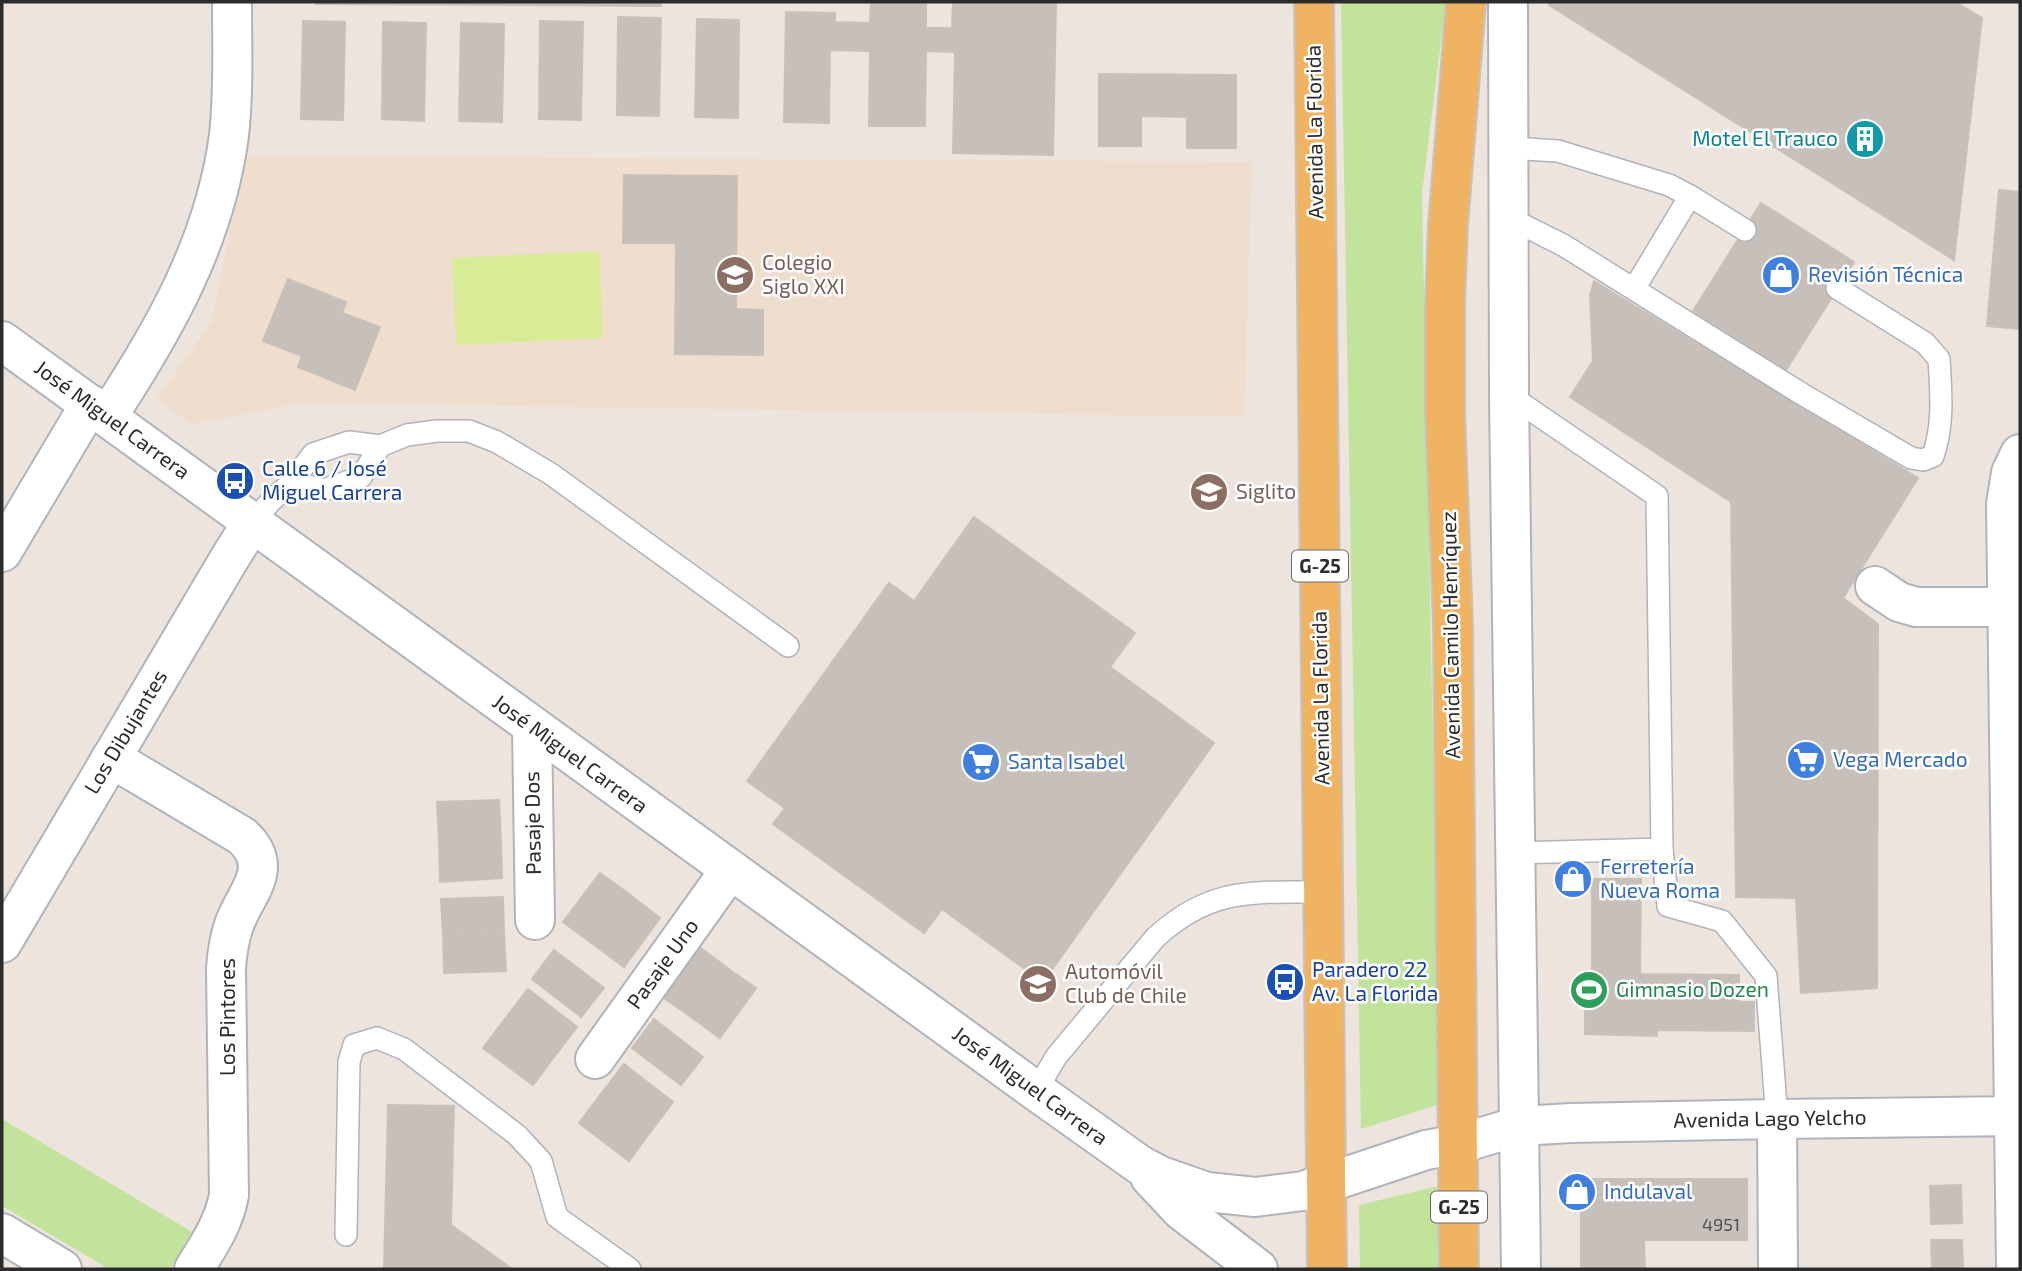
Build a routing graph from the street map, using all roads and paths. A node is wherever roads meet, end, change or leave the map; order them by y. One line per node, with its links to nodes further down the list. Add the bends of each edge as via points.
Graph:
1 (232, 2): 13 (street, via 232,96 222,176 212,214 177,303 142,364)
2 (1314, 2): 27 (main road, Avenida La Florida / G-25)
3 (1466, 2): 35 (main road, Avenida Camilo Henríquez / G-25, via 1445,303)
4 (1508, 2): 5 (street)
5 (1510, 148): 6 (lane, via 1558,151 1669,185); 7 (street)
6 (1690, 196): 8 (lane); 10 (lane)
7 (1509, 218): 10 (lane, via 1563,244); 12 (street)
8 (1745, 230)
9 (1837, 288): 10 (lane, via 1925,343 1939,359 1942,411 1933,456 1911,458)
10 (1634, 289)
11 (2, 341): 13 (street, José Miguel Carrera)
12 (1509, 395): 24 (lane, via 1657,496); 25 (street)
13 (99, 410): 17 (street, José Miguel Carrera); 18 (street)
14 (380, 446): 16 (lane, via 349,442 313,454); 16 (lane, via 360,477 324,490); 21 (lane, via 407,435 437,431 469,432 497,442 551,474)
15 (2020, 454): 20 (street, via 2011,473 2006,504)
16 (292, 482): 17 (lane)
17 (253, 523): 22 (street, José Miguel Carrera); 23 (street, Los Dibujantes)
18 (2, 552)
19 (1875, 586): 20 (street, via 1899,603 1916,607)
20 (2007, 607): 32 (street)
21 (788, 646)
22 (532, 727): 26 (street, José Miguel Carrera); 28 (street, Pasaje Dos)
23 (111, 758): 29 (street, Los Dibujantes); 41 (street, Los Pintores, via 242,836 257,860 256,884 233,927 227,958 229,1195 220,1225)
24 (1662, 849): 25 (lane); 33 (lane, via 1668,906 1722,921 1766,976)
25 (1516, 853): 34 (street)
26 (730, 870): 30 (street, Pasaje Uno); 31 (street, José Miguel Carrera)
27 (1323, 891): 31 (lane, via 1217,898 1170,924 1056,1057); 37 (main road, Avenida La Florida / G-25)
28 (535, 920)
29 (2, 943)
30 (595, 1059)
31 (1036, 1091): 36 (street, José Miguel Carrera)
32 (2017, 1116): 33 (street, Avenida Lago Yelcho); 48 (street)
33 (1777, 1119): 34 (street, Avenida Lago Yelcho); 47 (street)
34 (1519, 1126): 35 (street, José Miguel Carrera); 46 (street)
35 (1459, 1144): 37 (street, José Miguel Carrera, via 1426,1150); 45 (main road, Avenida Camilo Henríquez / G-25)
36 (1140, 1165): 37 (street, José Miguel Carrera, via 1184,1185 1231,1196 1275,1196); 43 (street, José Miguel Carrera, via 1182,1211)
37 (1326, 1185): 44 (main road, Avenida La Florida / G-25)
38 (2, 1233): 40 (street)
39 (346, 1235): 42 (lane, via 349,1062 354,1045 377,1038 404,1049 516,1135 541,1161 557,1217)
40 (62, 1269)
41 (194, 1269)
42 (630, 1269)
43 (1258, 1269)
44 (1327, 1269)
45 (1460, 1269)
46 (1521, 1269)
47 (1778, 1269)
48 (2016, 1269)

